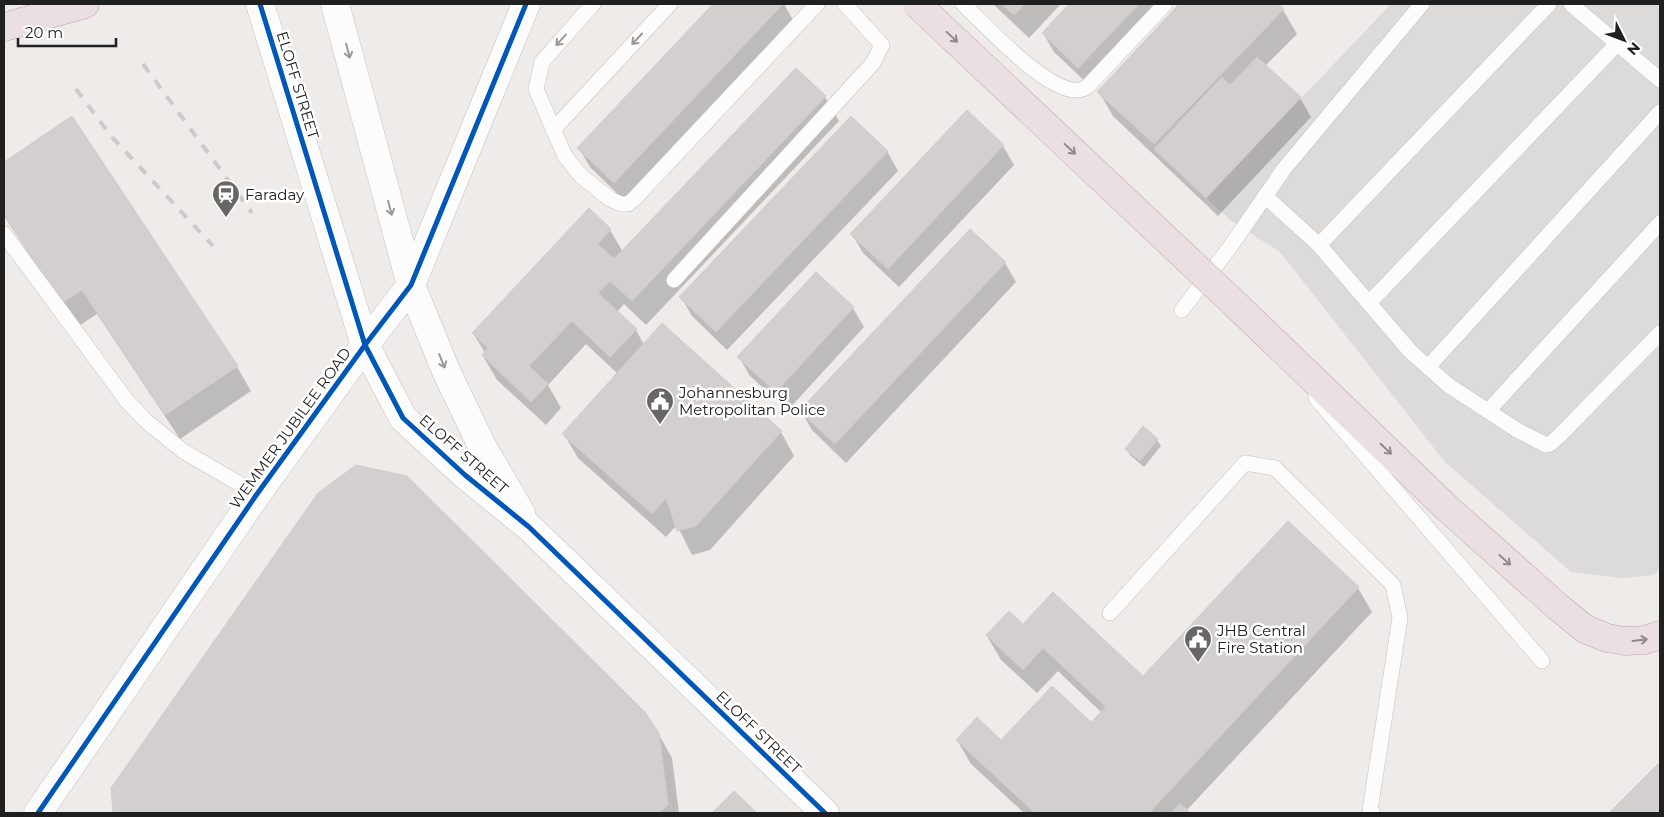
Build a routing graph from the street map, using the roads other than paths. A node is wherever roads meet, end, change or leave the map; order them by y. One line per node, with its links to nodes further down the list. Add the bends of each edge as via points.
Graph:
1 (85, 4): 15 (highway)
2 (260, 4): 30 (street, ELOFF STREET)
3 (335, 4): 25 (street, ELOFF STREET, one-way to 25)
4 (526, 4): 25 (street, WEMMER JUBILEE ROAD)
5 (593, 4): 19 (lane, one-way to 19, via 542,62 536,89)
6 (670, 4): 19 (lane, one-way to 19)
7 (817, 4): 19 (lane, via 628,204 610,199 581,176 565,156)
8 (845, 4): 24 (lane, via 882,45 873,63)
9 (917, 4): 27 (highway, one-way to 27, bridge)
10 (964, 4): 11 (lane, via 1035,71 1065,89 1078,90 1088,86)
11 (1165, 4)
12 (1422, 4): 20 (lane, via 1284,169)
13 (1549, 4): 23 (lane)
14 (1571, 4): 16 (lane)
15 (13, 24)
16 (1617, 44): 17 (lane); 26 (lane)
17 (1660, 80)
18 (1660, 112): 31 (lane)
19 (553, 130)
20 (1266, 196): 23 (lane); 28 (lane)
21 (1660, 224): 32 (lane)
22 (4, 234): 33 (lane, via 127,401 146,421 183,451)
23 (1319, 245): 26 (lane)
24 (674, 280)
25 (411, 285): 30 (street, WEMMER JUBILEE ROAD); 34 (street, ELOFF STREET, one-way to 34, via 446,371 482,446)
26 (1369, 303): 31 (lane)
27 (1237, 306): 36 (highway, one-way to 36, via 1447,508 1585,629 1625,641); 37 (lane)
28 (1182, 310)
29 (1660, 333): 32 (lane, via 1550,444 1537,442)
30 (365, 345): 33 (street, WEMMER JUBILEE ROAD); 34 (street, ELOFF STREET, via 403,418 465,475)
31 (1428, 367): 32 (lane, via 1448,385)
32 (1488, 411)
33 (257, 494): 39 (street, WEMMER JUBILEE ROAD)
34 (529, 527): 40 (street, ELOFF STREET)
35 (1110, 613): 38 (lane, via 1244,462 1275,468 1393,585 1400,618)
36 (1660, 635)
37 (1542, 661)
38 (1373, 812)
39 (38, 813)
40 (825, 813)

